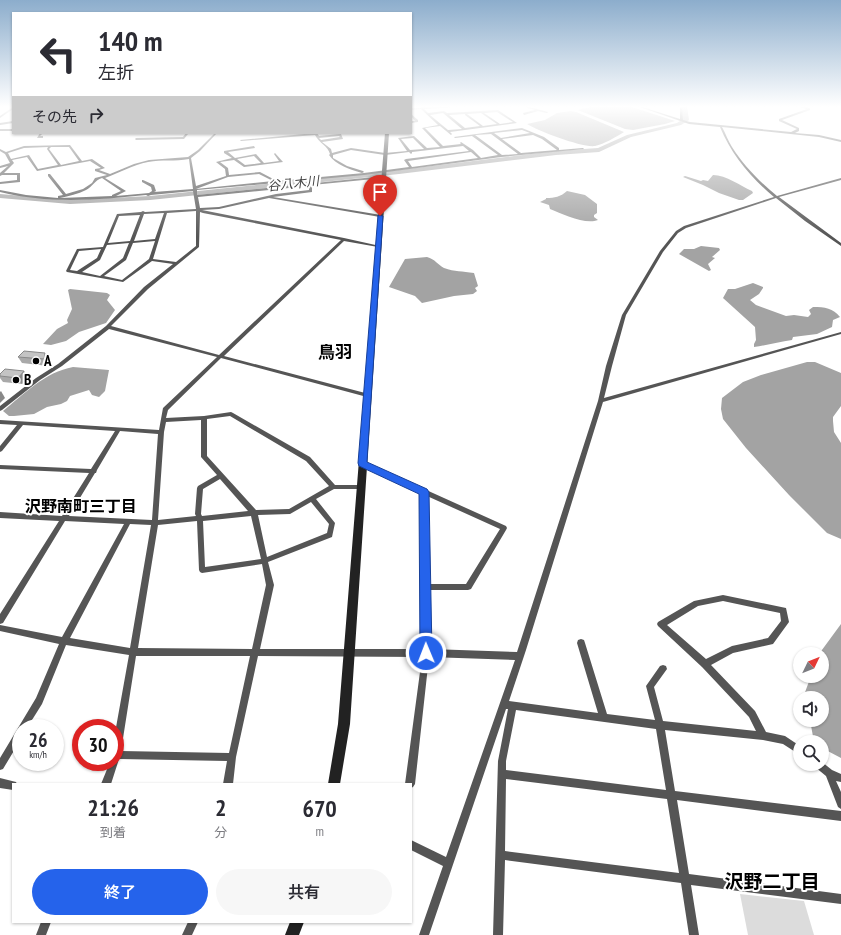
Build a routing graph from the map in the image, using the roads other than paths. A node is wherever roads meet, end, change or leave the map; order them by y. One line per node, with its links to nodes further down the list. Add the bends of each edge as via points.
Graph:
1 (0, 150): 20 (street)
2 (15, 150): 20 (street)
3 (25, 150): 26 (street)
4 (48, 150): 35 (street)
5 (72, 150): 33 (street)
6 (200, 150): 28 (street)
7 (239, 150): 29 (street, via 225,152)
8 (330, 150): 24 (street)
9 (349, 150): 24 (street)
10 (355, 150): 22 (street)
11 (385, 150): 22 (street)
12 (421, 150): 18 (street)
13 (493, 150): 27 (street)
14 (514, 150): 23 (street)
15 (558, 150): 16 (street); 23 (street)
16 (567, 150)
17 (733, 150): 60 (street, via 743,164)
18 (410, 151): 22 (street); 30 (street)
19 (472, 151): 30 (street); 31 (street)
20 (6, 153): 25 (street); 32 (street)
21 (275, 154): 34 (street, via 281,162)
22 (385, 154): 38 (street)
23 (520, 154): 27 (street)
24 (330, 155): 40 (street)
25 (0, 156)
26 (28, 156): 32 (street); 35 (street, via 36,170)
27 (501, 156): 31 (street)
28 (190, 158): 42 (street, via 149,161 130,166); 53 (street)
29 (235, 158): 34 (street, via 244,166); 34 (street, via 254,155); 43 (street, via 218,162 226,169)
30 (416, 159): 37 (street, via 406,160)
31 (481, 159): 37 (street)
32 (11, 161): 36 (street); 39 (street)
33 (81, 162): 35 (street); 42 (street, via 91,160 103,168 96,170)
34 (264, 164)
35 (60, 166)
36 (0, 167)
37 (410, 168): 38 (street)
38 (384, 171): 40 (street); 44 (street)
39 (1, 174): 50 (street, via 19,174 19,181)
40 (364, 174): 46 (street); 49 (street)
41 (49, 175): 56 (street)
42 (112, 175): 45 (street)
43 (228, 176): 49 (street, via 260,173); 53 (street)
44 (384, 177): 46 (street); 66 (street)
45 (103, 178): 56 (street, via 96,179 83,191); 62 (street, via 124,191)
46 (367, 178): 51 (street)
47 (841, 179): 60 (street)
48 (143, 181): 57 (street, via 153,186 154,191)
49 (276, 182): 53 (street)
50 (0, 183)
51 (310, 184): 52 (street); 55 (street, via 312,191)
52 (283, 187): 55 (street); 58 (street)
53 (194, 189): 57 (street); 58 (street)
54 (0, 191): 61 (street)
55 (285, 193): 59 (street)
56 (65, 195): 61 (street)
57 (148, 195): 62 (street)
58 (196, 196): 63 (street)
59 (269, 197): 63 (street, via 219,208); 66 (street)
60 (776, 197): 70 (street); 81 (street, via 697,222 677,232 661,252 624,315)
61 (54, 198): 62 (street)
62 (105, 198)
63 (198, 209): 64 (street); 67 (street); 74 (street, via 198,246)
64 (166, 211): 65 (street); 68 (street)
65 (143, 212): 69 (street); 71 (street, via 118,215)
66 (380, 216): 72 (street)
67 (344, 239): 72 (street); 79 (street)
68 (157, 240): 69 (street); 73 (street)
69 (132, 242): 71 (street); 76 (street, via 125,259)
70 (841, 245)
71 (105, 246): 75 (street, via 99,259); 75 (street, via 78,250 68,271)
72 (378, 246): 80 (street)
73 (151, 260): 74 (street); 76 (street, via 123,281)
74 (177, 263): 77 (street, via 146,288)
75 (78, 273): 76 (street)
76 (101, 277)
77 (108, 327): 79 (street); 82 (street)
78 (841, 333): 81 (street)
79 (219, 356): 80 (street); 84 (street, via 165,409)
80 (367, 395): 90 (street)
81 (601, 401): 114 (street)
82 (0, 409)
83 (204, 418): 84 (street); 93 (street, via 204,457); 94 (street, via 231,414 308,458)
84 (163, 420): 88 (street)
85 (0, 422): 86 (street)
86 (21, 424): 87 (street); 89 (street)
87 (119, 430): 88 (street); 92 (street)
88 (161, 432): 103 (street)
89 (0, 450)
90 (362, 463): 95 (street); 96 (street)
91 (0, 467): 92 (street)
92 (94, 471): 100 (street)
93 (221, 476): 98 (street); 101 (street, via 200,488)
94 (333, 487): 95 (street); 97 (street)
95 (360, 487): 112 (street)
96 (424, 492): 105 (street); 105 (street, via 504,528 468,587)
97 (312, 499): 98 (street, via 290,511); 104 (street, via 332,523 330,535)
98 (254, 513): 101 (street); 104 (street)
99 (0, 515): 100 (street)
100 (64, 518): 102 (street); 106 (street)
101 (200, 519): 103 (street); 104 (street, via 202,570)
102 (128, 522): 103 (street); 108 (street)
103 (155, 524): 110 (street)
104 (264, 561): 111 (street, via 270,585)
105 (426, 587): 113 (street)
106 (0, 621)
107 (0, 628): 108 (street)
108 (64, 641): 110 (street); 119 (street, via 39,700)
109 (581, 643): 118 (street)
110 (134, 652): 111 (street); 120 (street)
111 (255, 652): 112 (street); 125 (street)
112 (348, 652): 113 (street); 135 (street, via 344,724)
113 (426, 653): 114 (street); 136 (street)
114 (520, 656): 117 (street)
115 (706, 664): 115 (street, via 661,624 697,602 723,598 782,610 785,622 770,641 732,650); 122 (street, via 752,714)
116 (664, 669): 121 (street, via 650,686)
117 (508, 704): 118 (street); 130 (street); 143 (street)
118 (604, 717): 121 (street)
119 (28, 719)
120 (122, 719)
121 (660, 725): 122 (street); 138 (street)
122 (763, 736): 124 (street, via 785,740)
123 (12, 746): 127 (street)
124 (793, 746)
125 (232, 757): 126 (street); 134 (street)
126 (124, 758)
127 (0, 766)
128 (110, 771): 133 (street)
129 (829, 772): 131 (street); 139 (street)
130 (502, 774): 138 (street); 142 (street)
131 (841, 778)
132 (0, 783): 137 (street)
133 (106, 783)
134 (228, 783)
135 (334, 783)
136 (410, 783)
137 (12, 785)
138 (671, 795): 140 (street); 144 (street)
139 (841, 804)
140 (841, 816)
141 (412, 846): 143 (street)
142 (500, 855): 144 (street); 153 (street)
143 (449, 864): 152 (street)
144 (684, 879): 145 (street); 154 (street)
145 (841, 899)
146 (46, 923): 149 (street)
147 (193, 923): 150 (street)
148 (297, 923): 151 (street)
149 (41, 935)
150 (187, 935)
151 (292, 935)
152 (424, 935)
153 (498, 935)
154 (694, 935)

